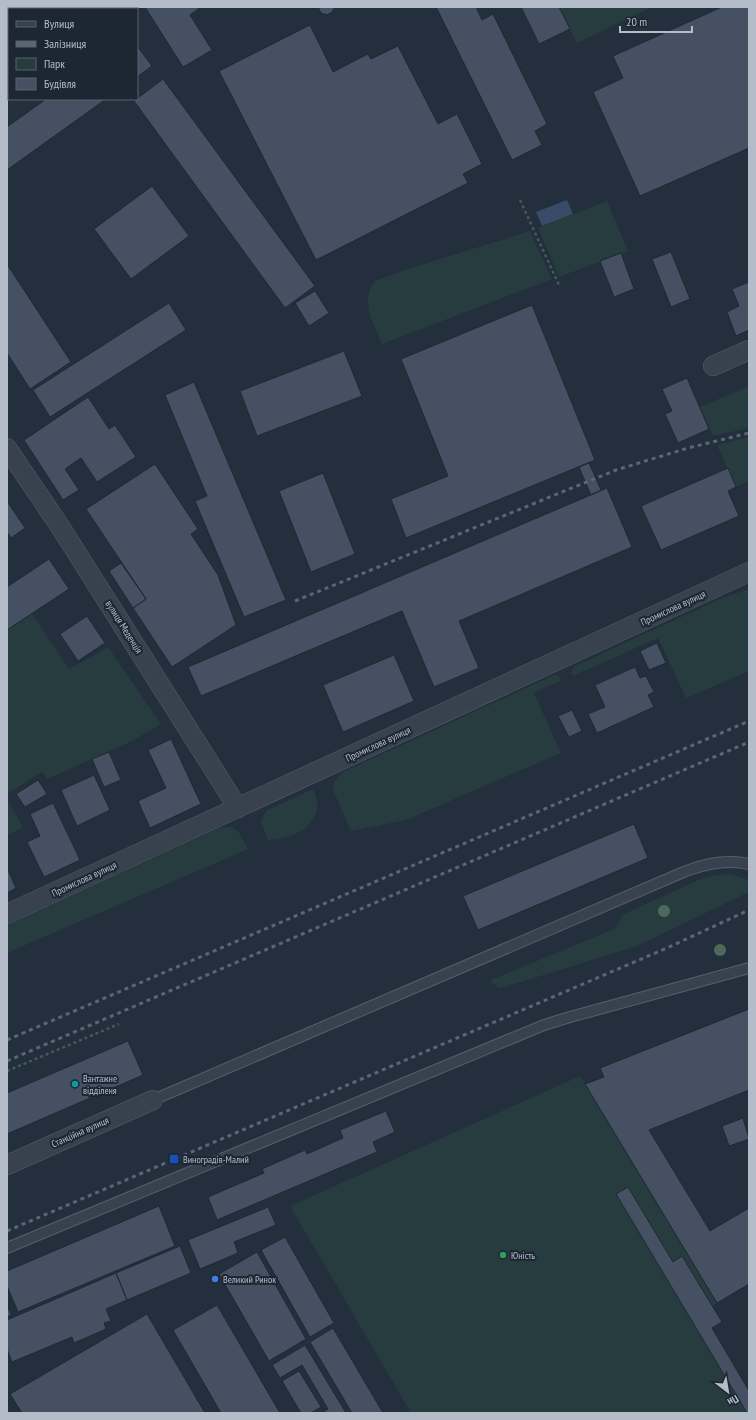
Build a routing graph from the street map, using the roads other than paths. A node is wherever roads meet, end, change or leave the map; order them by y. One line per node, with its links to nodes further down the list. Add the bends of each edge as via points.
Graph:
1 (749, 350): 2 (street)
2 (713, 366)
3 (7, 448): 5 (street, вулиця Меденція, via 61,528)
4 (749, 572): 5 (street, Промислова вулиця)
5 (238, 808): 7 (street, Промислова вулиця)
6 (749, 864): 9 (lane, via 718,862 686,871)
7 (7, 914)
8 (749, 968): 11 (lane, via 544,1025)
9 (153, 1100): 10 (street, Станційна вулиця)
10 (7, 1165)
11 (7, 1248)

